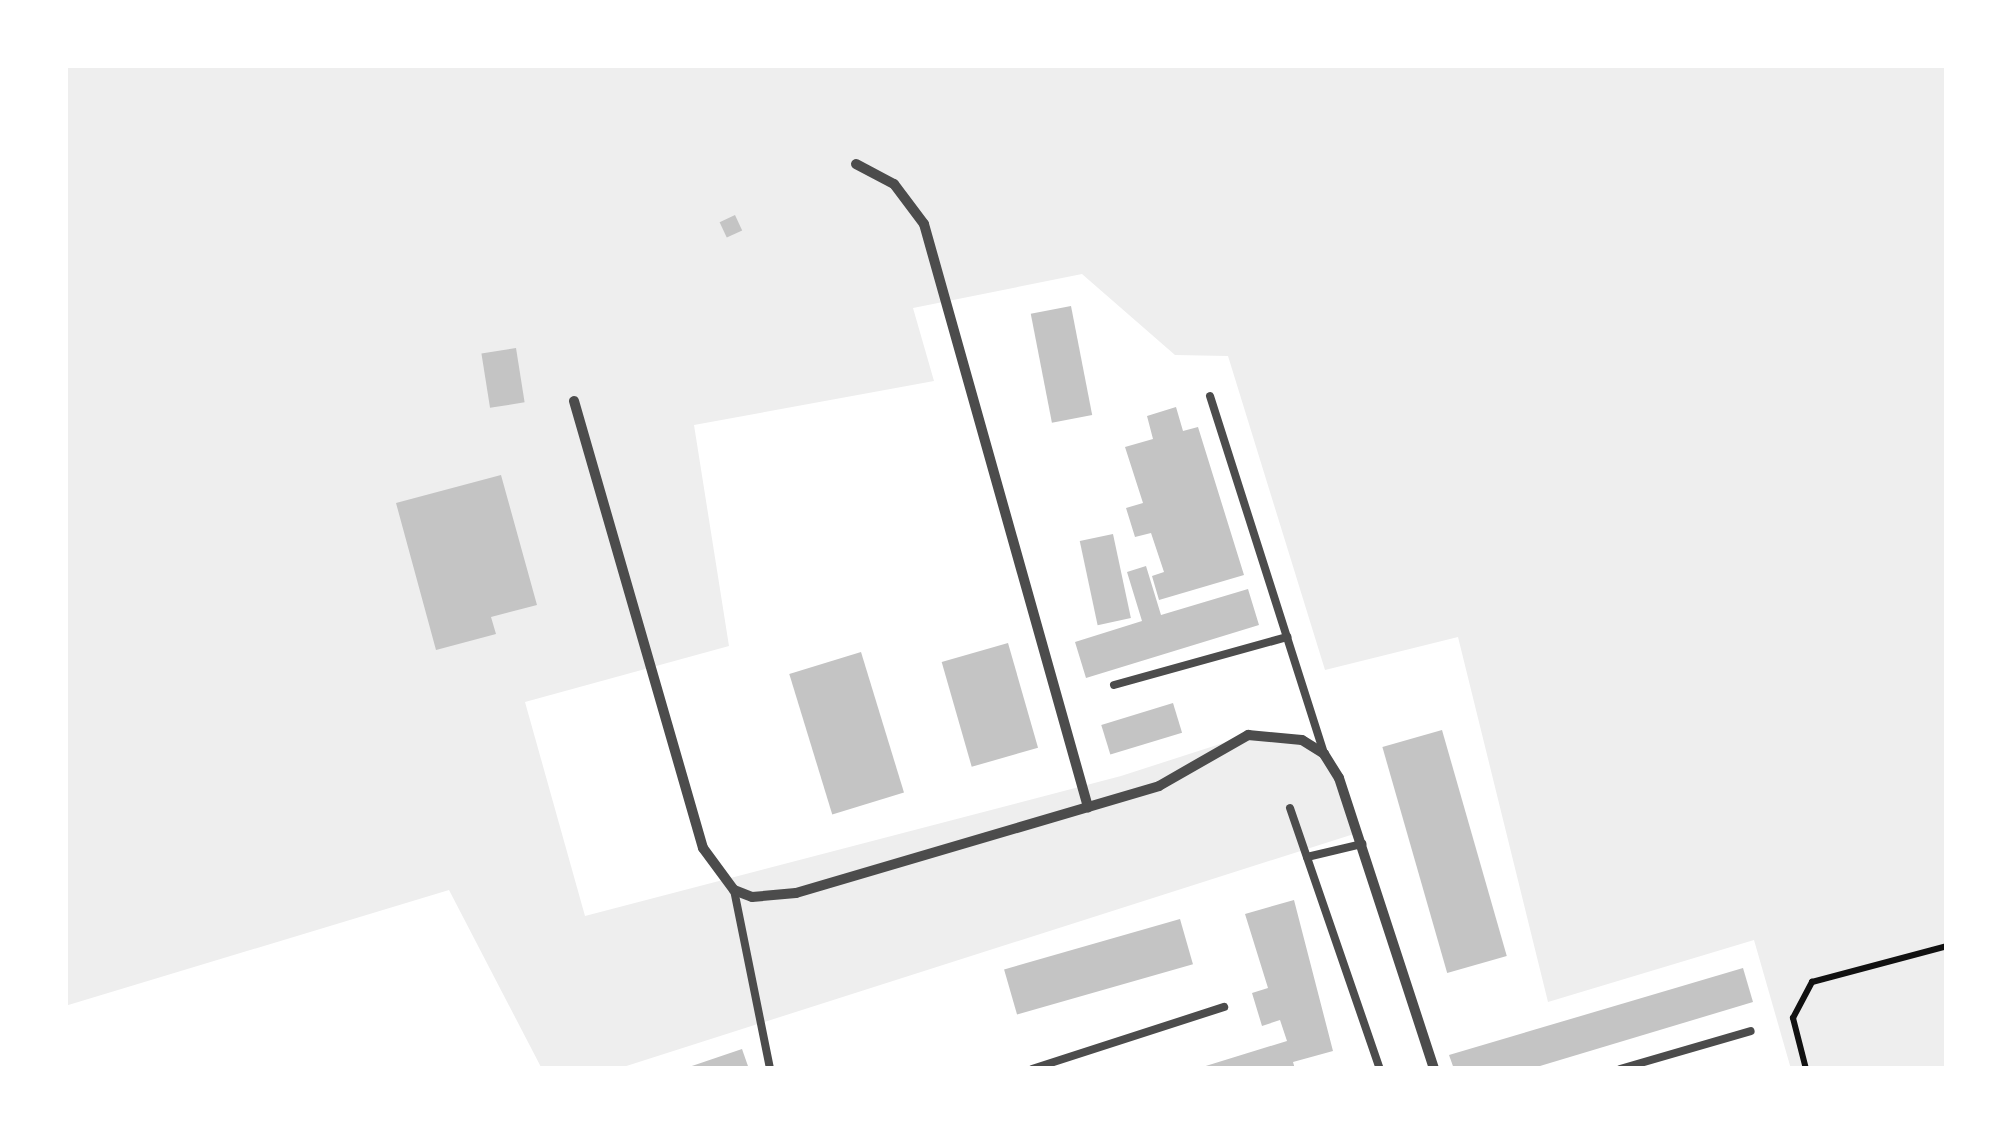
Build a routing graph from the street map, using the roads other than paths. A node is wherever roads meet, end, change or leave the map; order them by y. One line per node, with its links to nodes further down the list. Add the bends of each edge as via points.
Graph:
1 (856, 164): 7 (street, via 894,184 924,224)
2 (1210, 396): 4 (lane)
3 (574, 402): 11 (street, via 702,848)
4 (1286, 637): 5 (lane); 6 (lane)
5 (1114, 685)
6 (1324, 754): 7 (street, via 1302,740 1248,735 1159,786); 9 (street)
7 (1088, 807): 11 (street, via 780,898)
8 (1290, 808): 10 (lane)
9 (1362, 844): 10 (lane); 17 (street)
10 (1307, 857): 16 (lane)
11 (734, 890): 14 (lane)
12 (1224, 1006): 15 (lane)
13 (1750, 1032): 18 (lane)
14 (770, 1069)
15 (1032, 1069)
16 (1380, 1069)
17 (1434, 1069)
18 (1620, 1069)

